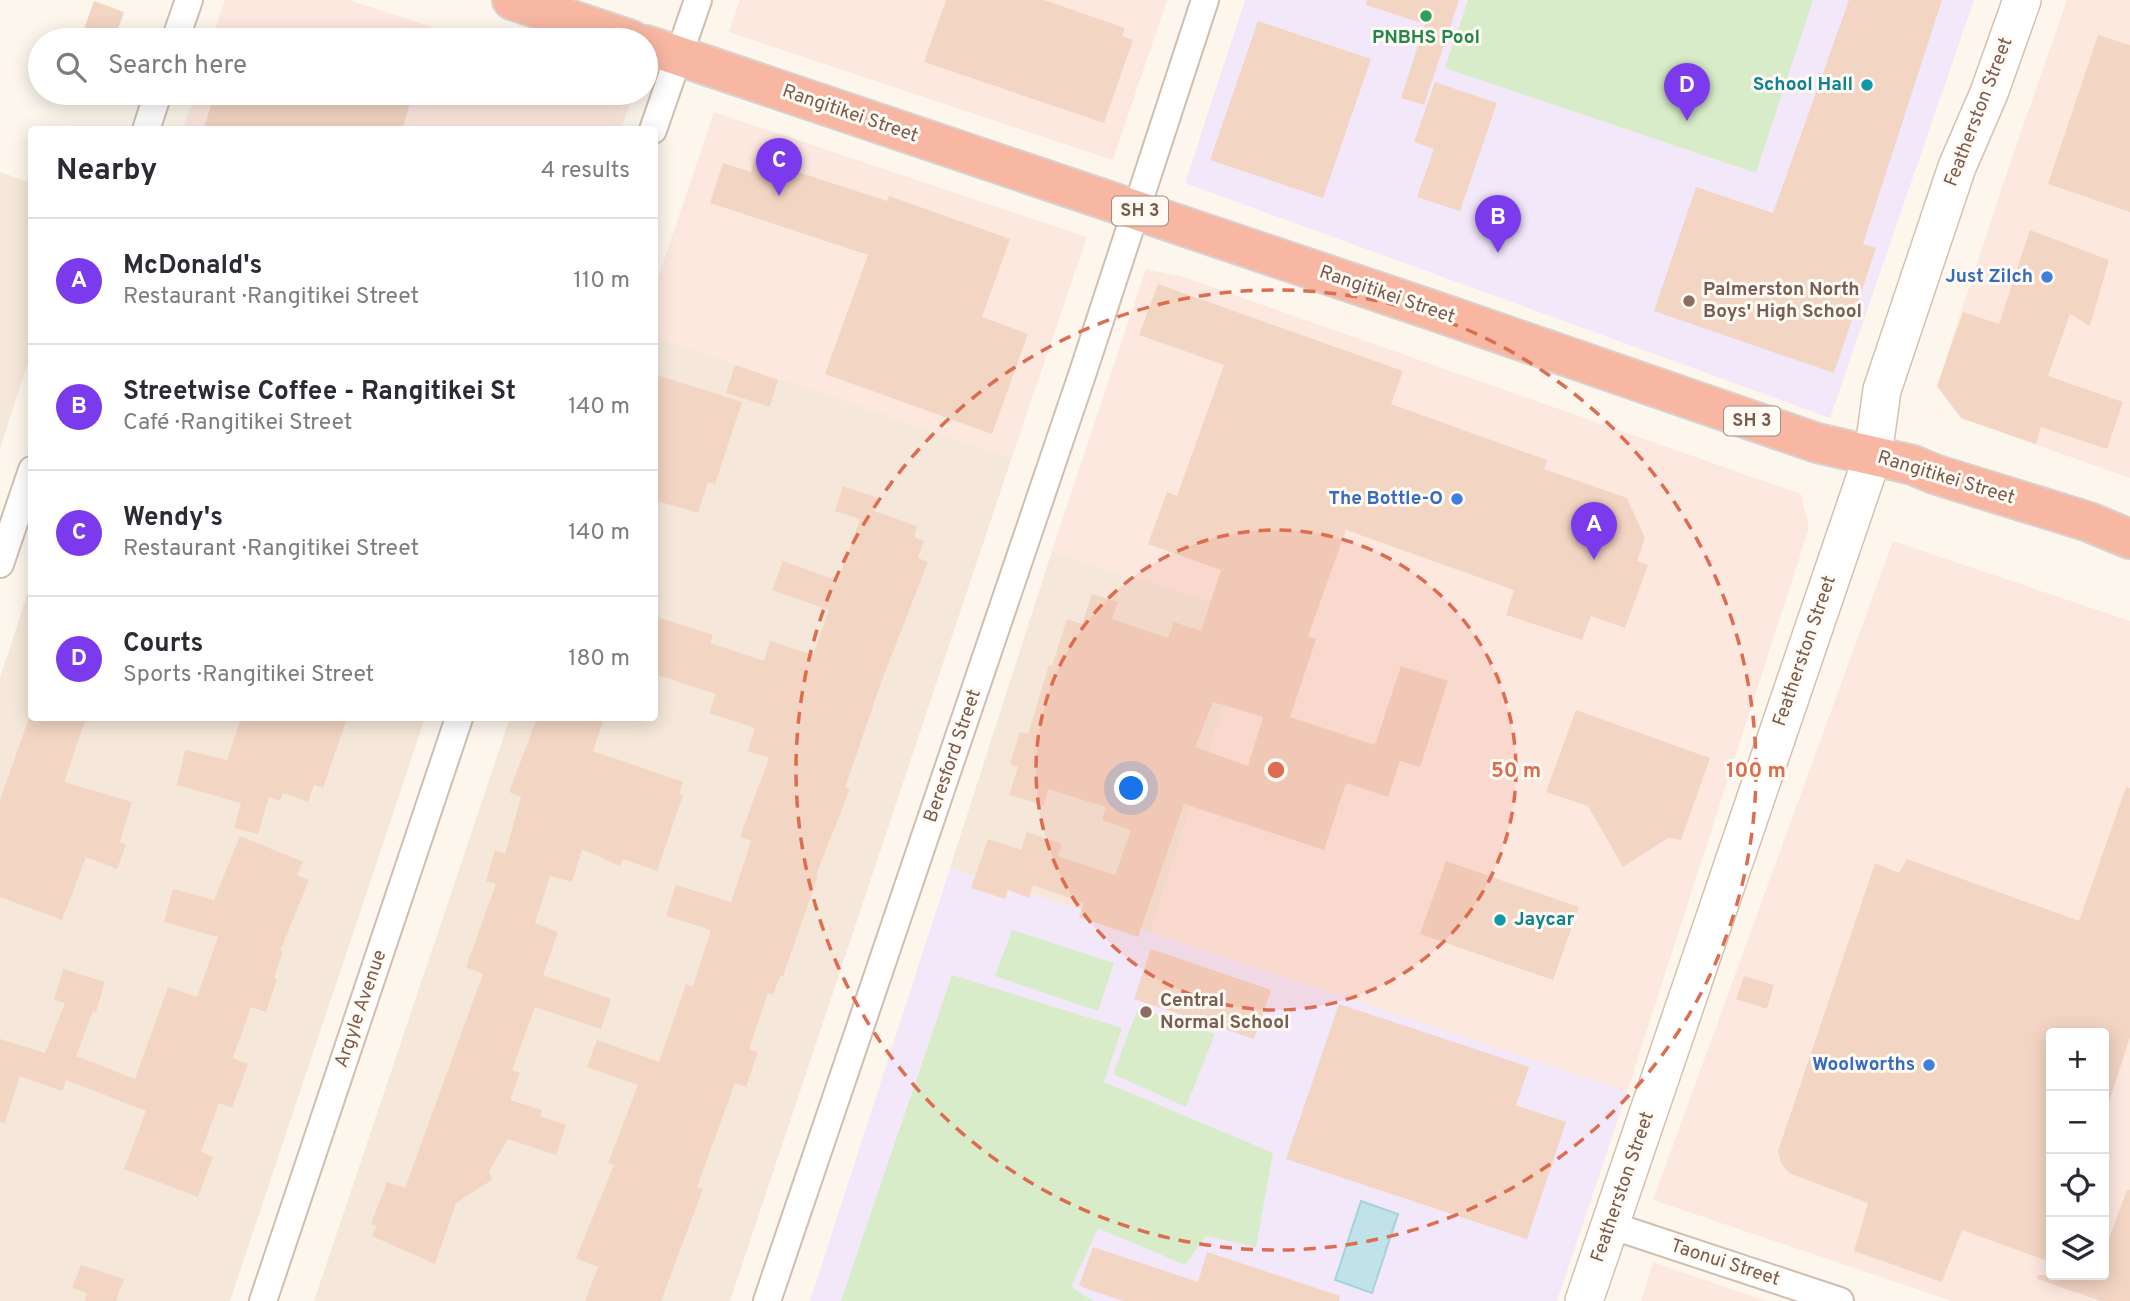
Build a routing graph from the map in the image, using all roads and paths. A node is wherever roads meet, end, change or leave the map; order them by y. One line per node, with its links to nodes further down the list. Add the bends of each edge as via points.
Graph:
1 (189, 0): 6 (street)
2 (512, 0): 7 (highway)
3 (698, 0): 8 (street)
4 (1205, 0): 14 (street, Beresford Street)
5 (2022, 0): 15 (main road, Featherston Street, via 1957,167 1882,390)
6 (180, 28)
7 (595, 28)
8 (662, 51): 9 (street); 14 (highway, Rangitikei Street / SH 3)
9 (658, 86)
10 (154, 105): 12 (street)
11 (656, 105): 13 (street)
12 (147, 126)
13 (653, 126)
14 (1136, 210): 15 (highway, Rangitikei Street / SH 3, via 1817,443); 22 (street, Beresford Street)
15 (1873, 455): 17 (highway, Rangitikei Street / SH 3); 20 (main road, Featherston Street)
16 (28, 482): 18 (street)
17 (2130, 539)
18 (0, 564)
19 (458, 721): 21 (street, Argyle Avenue)
20 (1610, 1225): 23 (main road, Featherston Street); 24 (street, Taonui Street)
21 (263, 1301)
22 (767, 1301)
23 (1584, 1301)
24 (1840, 1301)

